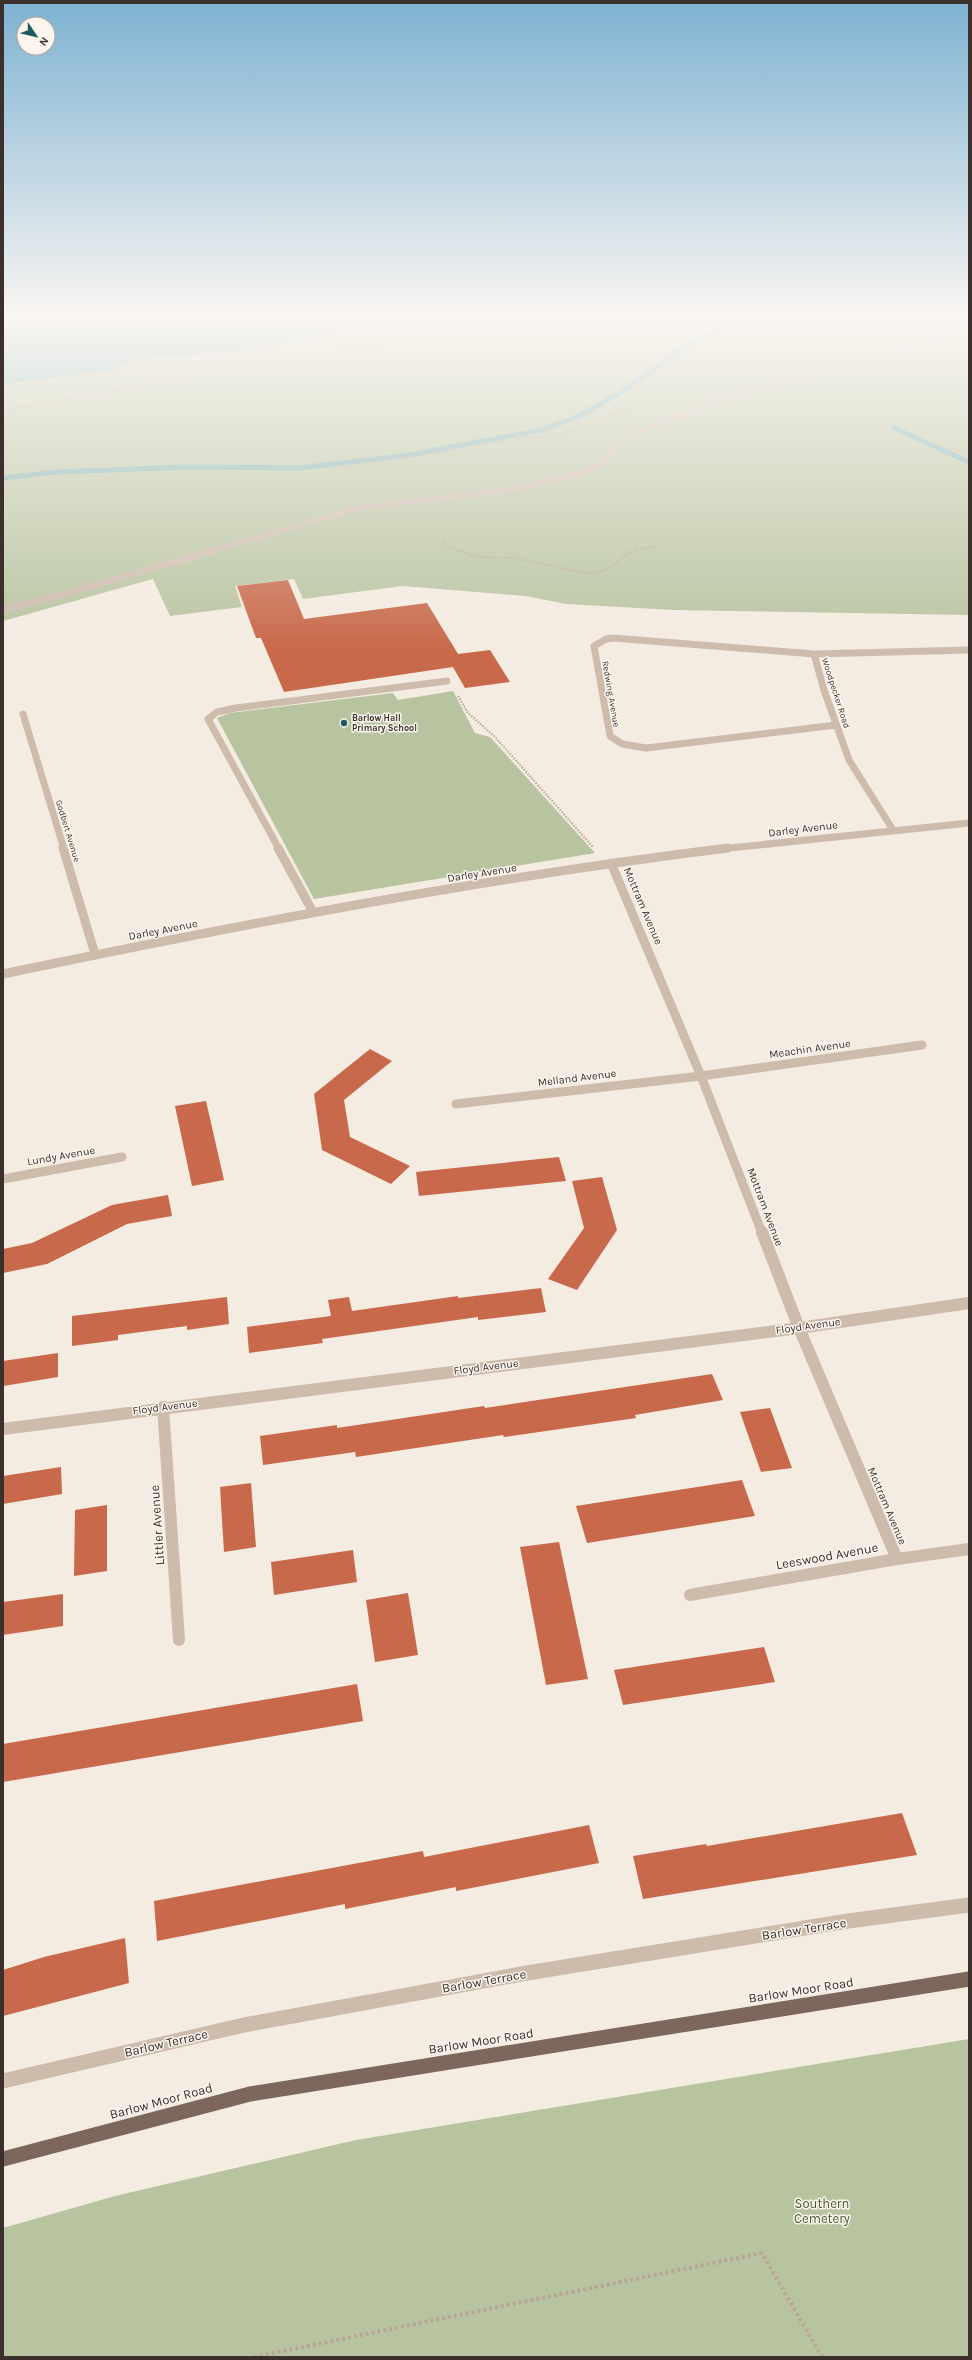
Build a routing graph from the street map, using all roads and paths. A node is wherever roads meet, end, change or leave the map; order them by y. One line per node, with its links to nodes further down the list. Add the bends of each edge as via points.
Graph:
1 (573, 429): 4 (path, via 540,438)
2 (646, 429): 10 (street, via 623,438 614,445 600,464 547,483 493,494 405,500 358,508 61,595)
3 (506, 431): 4 (path)
4 (526, 438): 7 (path)
5 (969, 447): 6 (path)
6 (940, 456)
7 (342, 468)
8 (444, 539): 9 (path, via 444,546 474,556 514,558 591,574 608,570 630,552)
9 (660, 545)
10 (3, 609)
11 (969, 650): 12 (street, Woodpecker Road)
12 (814, 654): 16 (street, Woodpecker Road); 16 (street, Redwing Avenue, via 613,638 594,646 610,736 614,742 646,748)
13 (447, 681): 20 (street, via 236,708 217,712 208,719)
14 (455, 690): 19 (path, via 468,713 495,738 597,851)
15 (23, 714): 21 (street, Godbert Avenue)
16 (836, 725): 18 (street, Woodpecker Road, via 849,760)
17 (969, 823): 18 (street, Darley Avenue)
18 (893, 830): 19 (street, Darley Avenue)
19 (611, 863): 20 (street, Darley Avenue); 24 (street, Mottram Avenue)
20 (313, 912): 21 (street, Darley Avenue)
21 (95, 954): 22 (street, Darley Avenue)
22 (3, 974)
23 (922, 1045): 24 (street, Meachin Avenue)
24 (701, 1076): 25 (street, Melland Avenue); 29 (street, Mottram Avenue)
25 (456, 1104)
26 (122, 1157): 27 (street, Lundy Avenue)
27 (3, 1179)
28 (969, 1302): 29 (street, Floyd Avenue)
29 (799, 1328): 30 (street, Floyd Avenue); 33 (street, Mottram Avenue)
30 (163, 1407): 31 (street, Floyd Avenue); 35 (street, Littler Avenue)
31 (3, 1429)
32 (969, 1549): 33 (street, Leeswood Avenue)
33 (897, 1559): 34 (street, Leeswood Avenue)
34 (690, 1595)
35 (179, 1640)
36 (969, 1905): 38 (street, Barlow Terrace, via 832,1924 520,1974 244,2025)
37 (969, 1979): 39 (main road, Barlow Moor Road, via 250,2094)
38 (3, 2081)
39 (3, 2159)
40 (254, 2357): 41 (path, via 762,2253)
41 (822, 2357)

